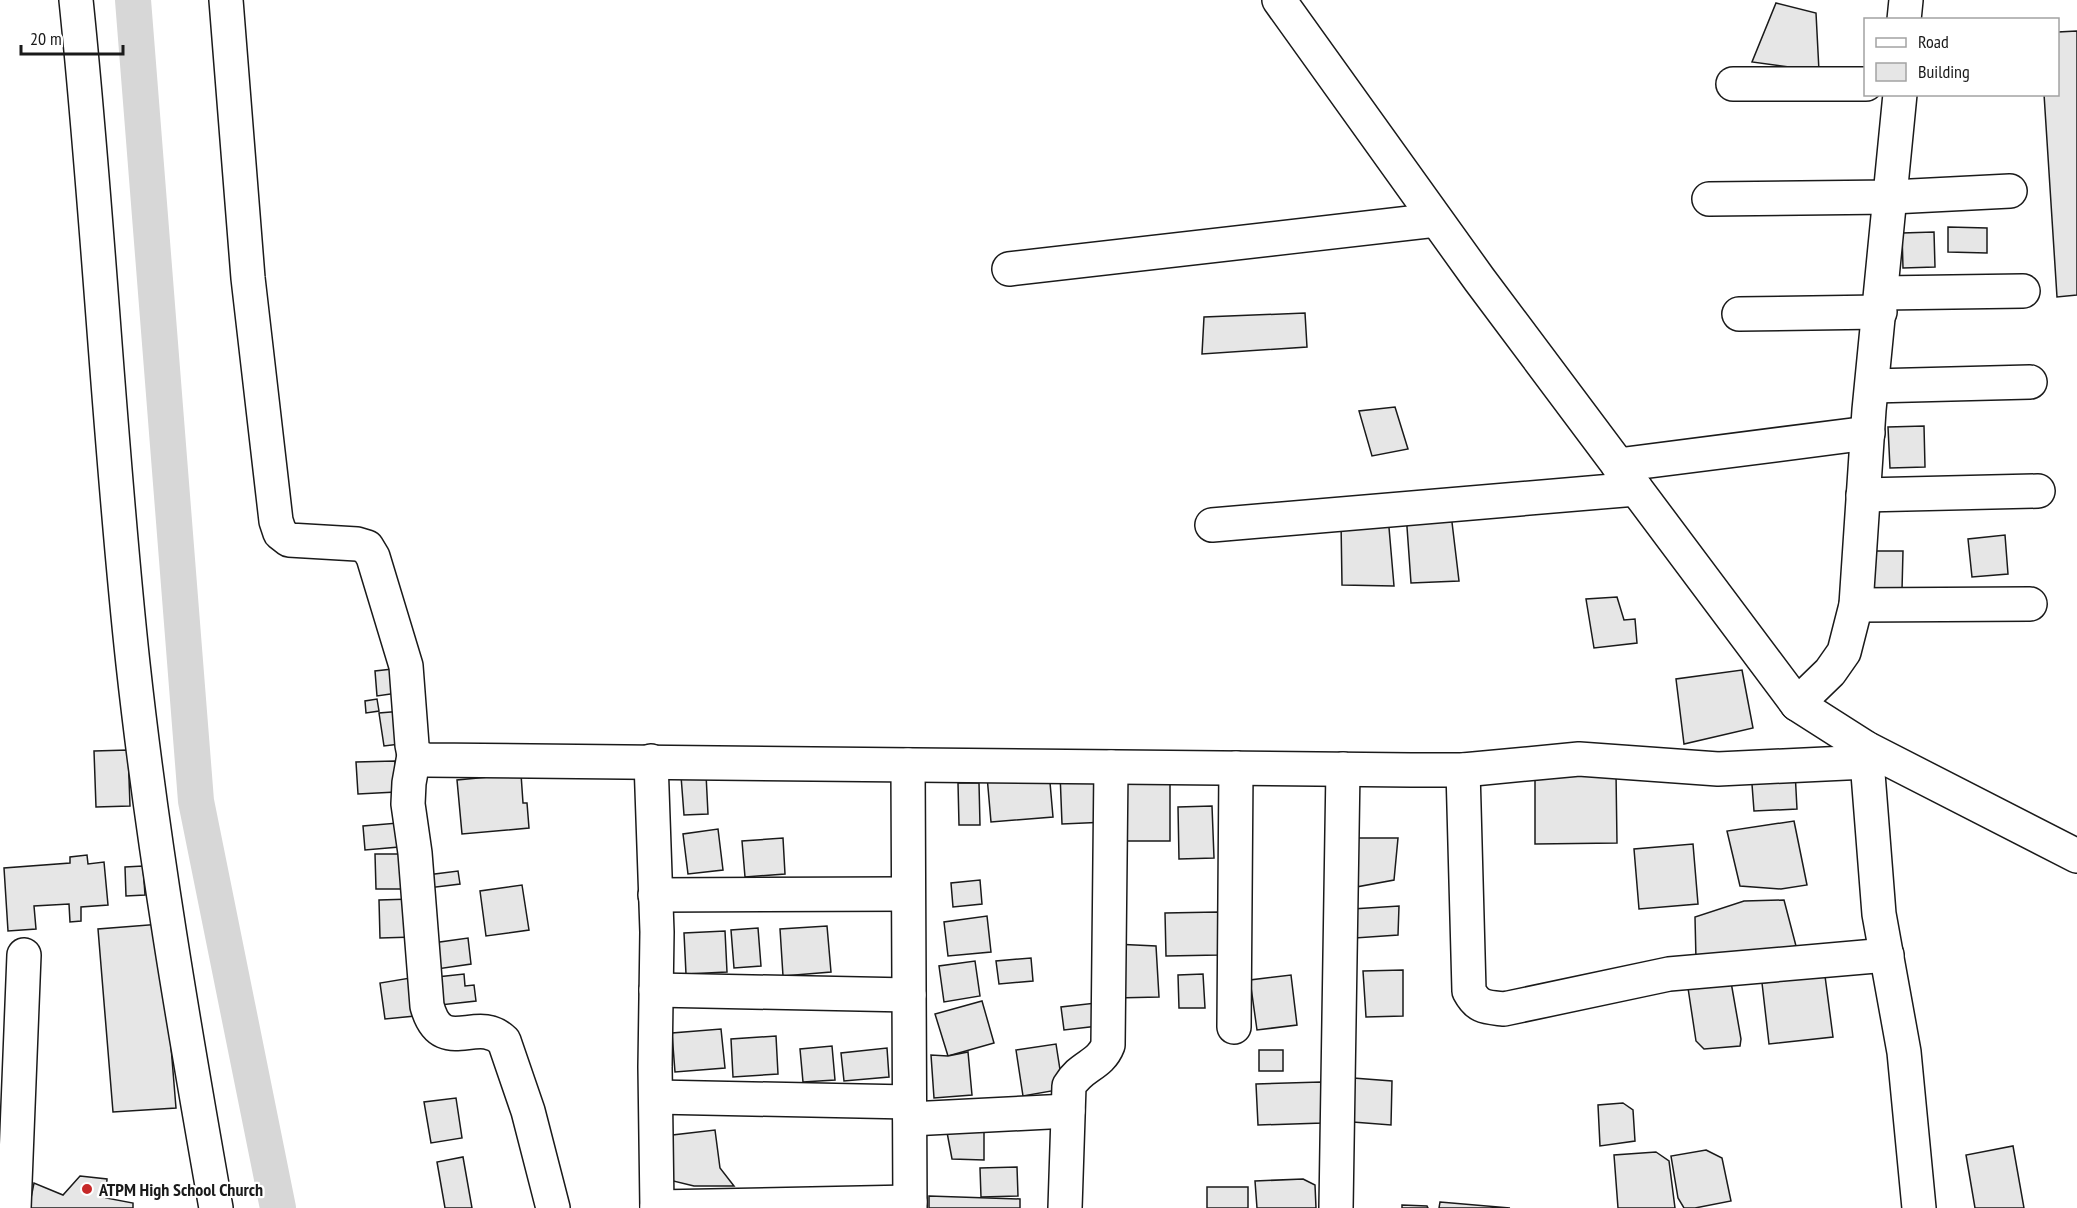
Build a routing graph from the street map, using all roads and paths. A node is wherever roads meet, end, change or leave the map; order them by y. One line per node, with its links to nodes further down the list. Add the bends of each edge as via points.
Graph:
1 (76, 0): 48 (street, via 133,664 164,900)
2 (226, 0): 27 (street, via 248,278 276,521 280,533 289,540 357,544 367,548 373,557 406,666)
3 (1279, 0): 12 (street)
4 (1905, 0): 5 (street)
5 (1904, 18)
6 (1733, 84): 7 (street)
7 (1864, 84)
8 (1900, 96): 10 (street)
9 (2010, 191): 10 (street)
10 (1892, 197): 11 (street); 15 (street)
11 (1709, 199)
12 (1436, 220): 13 (street); 20 (street)
13 (1009, 269)
14 (2023, 291): 15 (street)
15 (1881, 303): 16 (street); 18 (street)
16 (1739, 314)
17 (2030, 382): 18 (street)
18 (1872, 386): 19 (street)
19 (1868, 433): 20 (street); 22 (street)
20 (1627, 477): 23 (street); 26 (street)
21 (2038, 491): 22 (street)
22 (1863, 495): 25 (street)
23 (1212, 525)
24 (2030, 604): 25 (street)
25 (1856, 605): 26 (street, via 1844,652 1830,672)
26 (1797, 704): 28 (street)
27 (414, 755): 29 (street, via 426,760); 49 (street, via 408,804 431,1022 450,1033 489,1032 504,1041 528,1111)
28 (1867, 755): 34 (street, via 1718,769 1579,759); 35 (street); 38 (street, via 1879,914)
29 (651, 761): 30 (street); 37 (street)
30 (908, 765): 31 (street); 36 (street)
31 (1111, 767): 32 (street); 45 (street, via 1108,1045 1104,1055 1076,1075 1069,1086)
32 (1236, 768): 33 (street); 42 (street)
33 (1343, 769): 34 (street); 52 (street)
34 (1463, 770): 38 (street, via 1469,991 1481,1005 1504,1010 1669,974)
35 (2077, 856)
36 (908, 894): 37 (street); 41 (street)
37 (656, 895): 40 (street)
38 (1887, 954): 53 (street, via 1904,1052)
39 (24, 955): 47 (street)
40 (656, 990): 41 (street); 43 (street)
41 (909, 995): 44 (street)
42 (1234, 1027)
43 (656, 1097): 44 (street); 50 (street)
44 (909, 1111): 45 (street); 46 (street)
45 (1068, 1111): 51 (street)
46 (910, 1205): 50 (street)
47 (14, 1208)
48 (216, 1208)
49 (553, 1208)
50 (657, 1208)
51 (1065, 1208)
52 (1336, 1208)
53 (1919, 1208)

